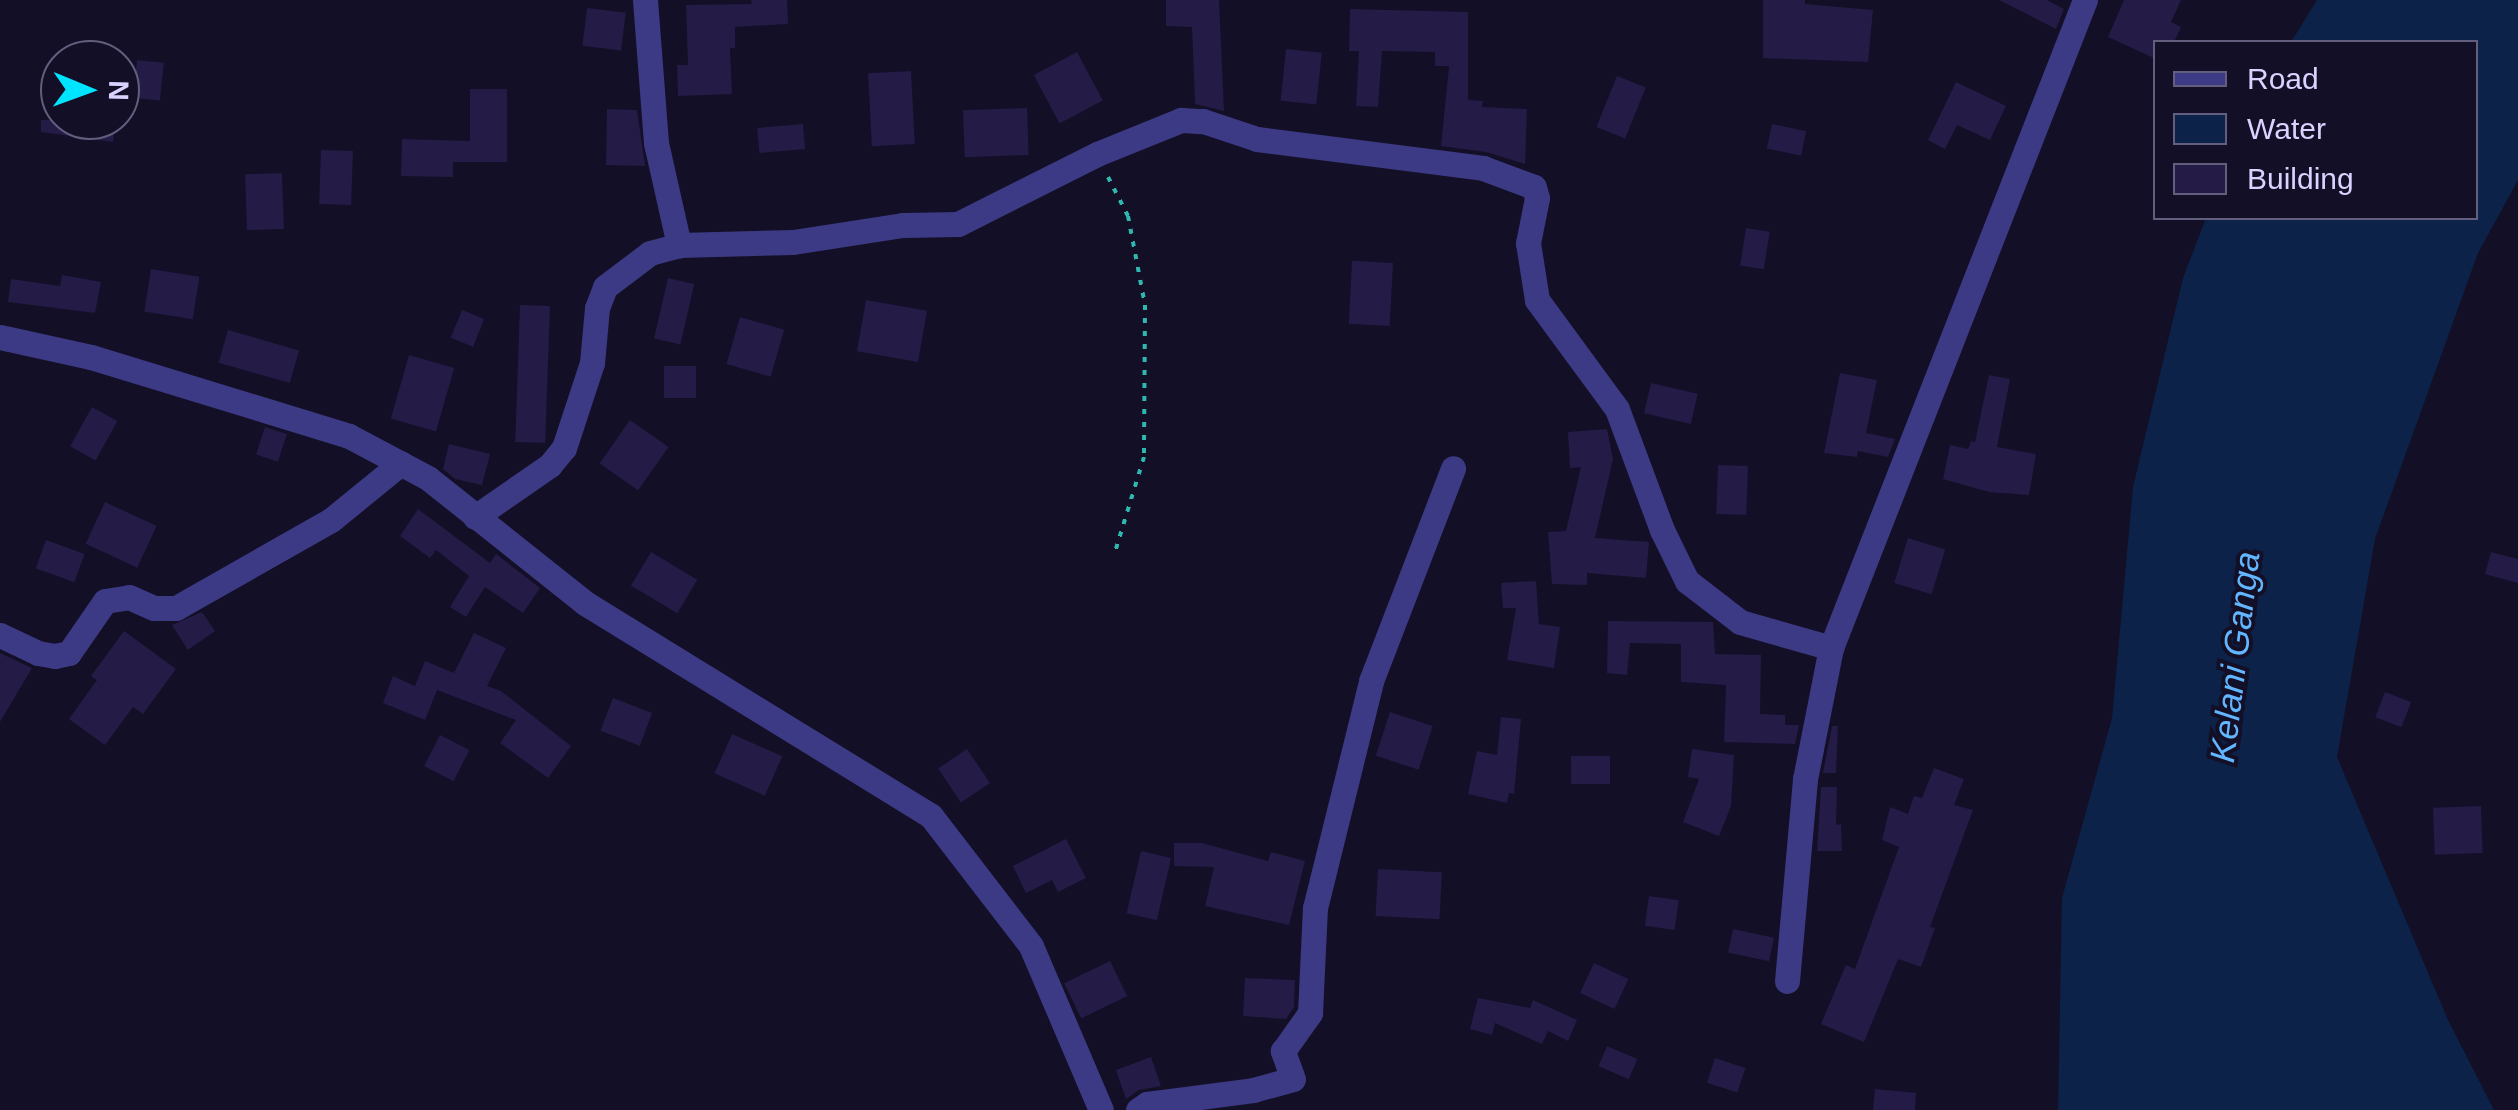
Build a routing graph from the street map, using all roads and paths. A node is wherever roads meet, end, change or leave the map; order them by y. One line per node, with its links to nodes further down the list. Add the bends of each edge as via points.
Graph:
1 (645, 0): 4 (street, via 656,144)
2 (2085, 0): 11 (street)
3 (1097, 154): 4 (street, via 958,224 902,225 794,242); 9 (path, via 1128,216 1145,305 1144,457); 11 (street, via 1181,120 1203,121 1257,139 1483,168 1534,187 1528,243 1537,300 1617,409 1688,581 1740,622)
4 (679, 246): 8 (street, via 650,253 612,278 597,308 592,363 564,448)
5 (0, 338): 6 (street, via 261,406 349,436)
6 (401, 463): 8 (street); 10 (street, via 331,520 176,608 154,608 129,597 105,602 69,653 55,656)
7 (1453, 468): 14 (street, via 1371,681 1315,908 1310,1013 1283,1051 1293,1079)
8 (475, 517): 13 (street, via 585,603 931,816 1031,946)
9 (1114, 555)
10 (0, 635)
11 (1832, 648): 12 (street, via 1805,780)
12 (1787, 981)
13 (1101, 1110)
14 (1138, 1110)

